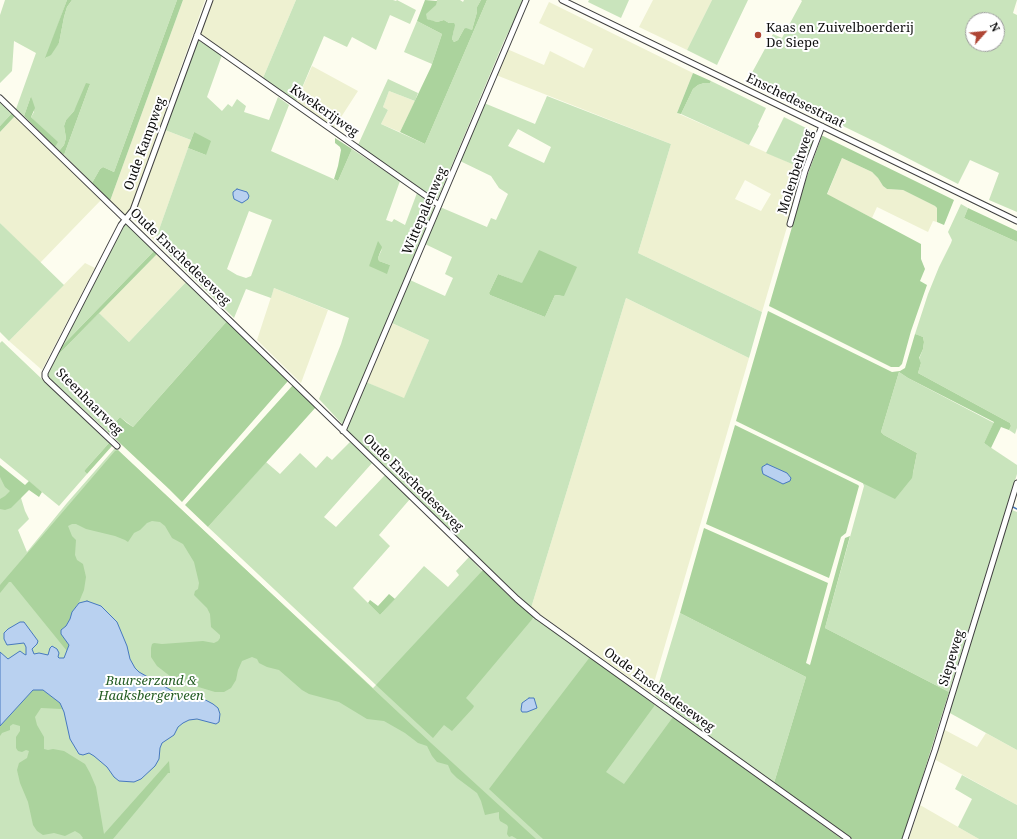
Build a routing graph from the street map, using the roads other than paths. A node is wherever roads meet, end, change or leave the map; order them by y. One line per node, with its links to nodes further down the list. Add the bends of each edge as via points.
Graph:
1 (210, 0): 4 (street, Oude Kampweg)
2 (526, 0): 7 (street, Wittepalenweg)
3 (562, 0): 6 (street, Enschedesestraat)
4 (197, 35): 7 (street, Kwekerijweg); 8 (street, Oude Kampweg, via 133,210)
5 (0, 98): 8 (street, Oude Enschedeseweg)
6 (822, 126): 9 (street, Enschedesestraat); 10 (street, Molenbeltweg, via 805,171)
7 (439, 205): 12 (street, Wittepalenweg)
8 (126, 219): 11 (street, Oude Kampweg, via 121,224); 12 (street, Oude Enschedeseweg)
9 (1017, 221)
10 (790, 224)
11 (45, 374): 13 (street, Steenhaarweg, via 47,380)
12 (343, 430): 15 (street, Oude Enschedeseweg, via 538,617)
13 (117, 446)
14 (1017, 482): 16 (street, Siepeweg)
15 (848, 839)
16 (905, 839)

